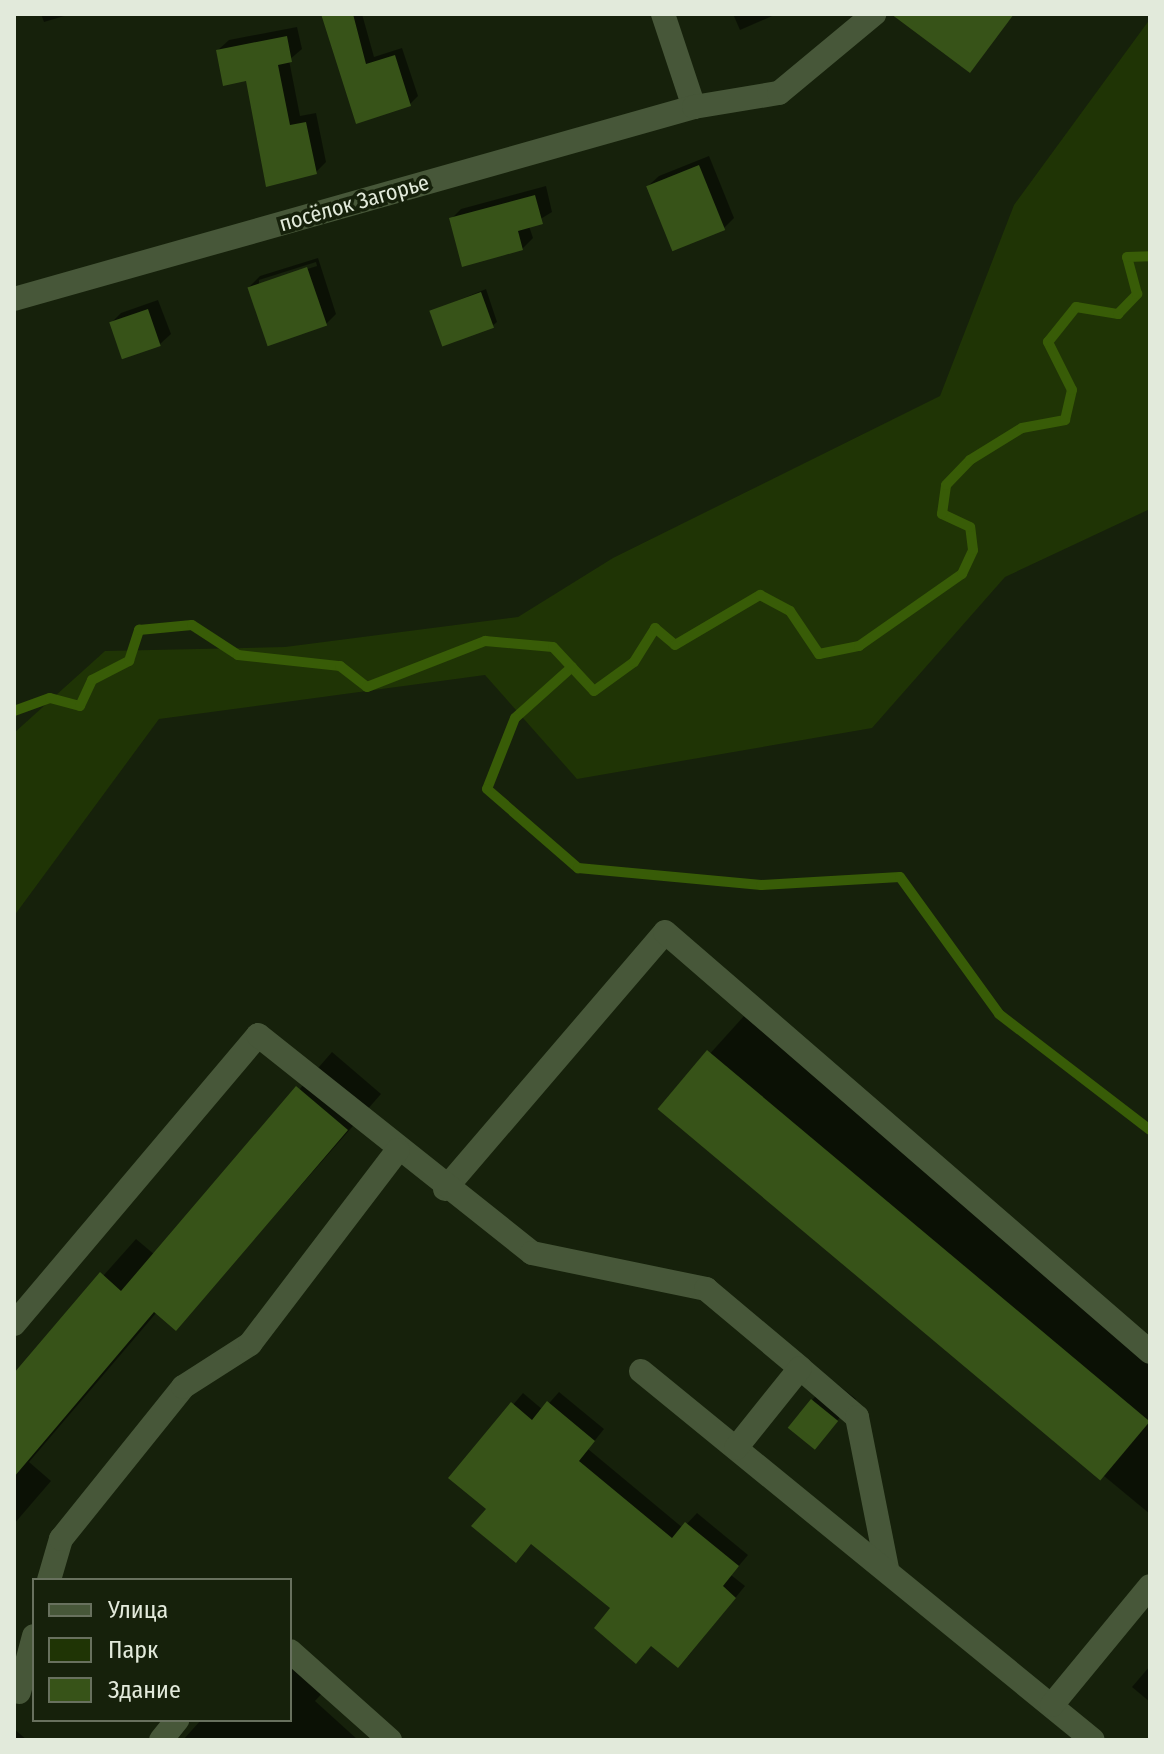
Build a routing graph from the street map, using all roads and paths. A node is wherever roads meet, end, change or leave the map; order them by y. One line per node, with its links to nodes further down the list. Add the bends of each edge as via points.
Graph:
1 (663, 14): 3 (street)
2 (874, 14): 3 (street, посёлок Загорье, via 779,93)
3 (694, 107): 4 (street, посёлок Загорье)
4 (14, 299)
5 (398, 1150): 6 (street); 7 (street, via 258,1035); 13 (street, via 250,1344 183,1387 61,1539)
6 (445, 1189): 8 (street, via 665,932); 9 (street, via 532,1253 706,1289)
7 (14, 1324)
8 (1150, 1352)
9 (800, 1368): 11 (street); 12 (street, via 857,1417)
10 (641, 1371): 11 (street)
11 (736, 1448): 12 (street)
12 (887, 1569): 18 (street)
13 (50, 1578)
14 (1150, 1586): 18 (street)
15 (32, 1643): 17 (street)
16 (292, 1653): 21 (street)
17 (19, 1692)
18 (1052, 1705): 22 (street)
19 (175, 1722): 20 (street)
20 (161, 1740)
21 (390, 1740)
22 (1093, 1740)

